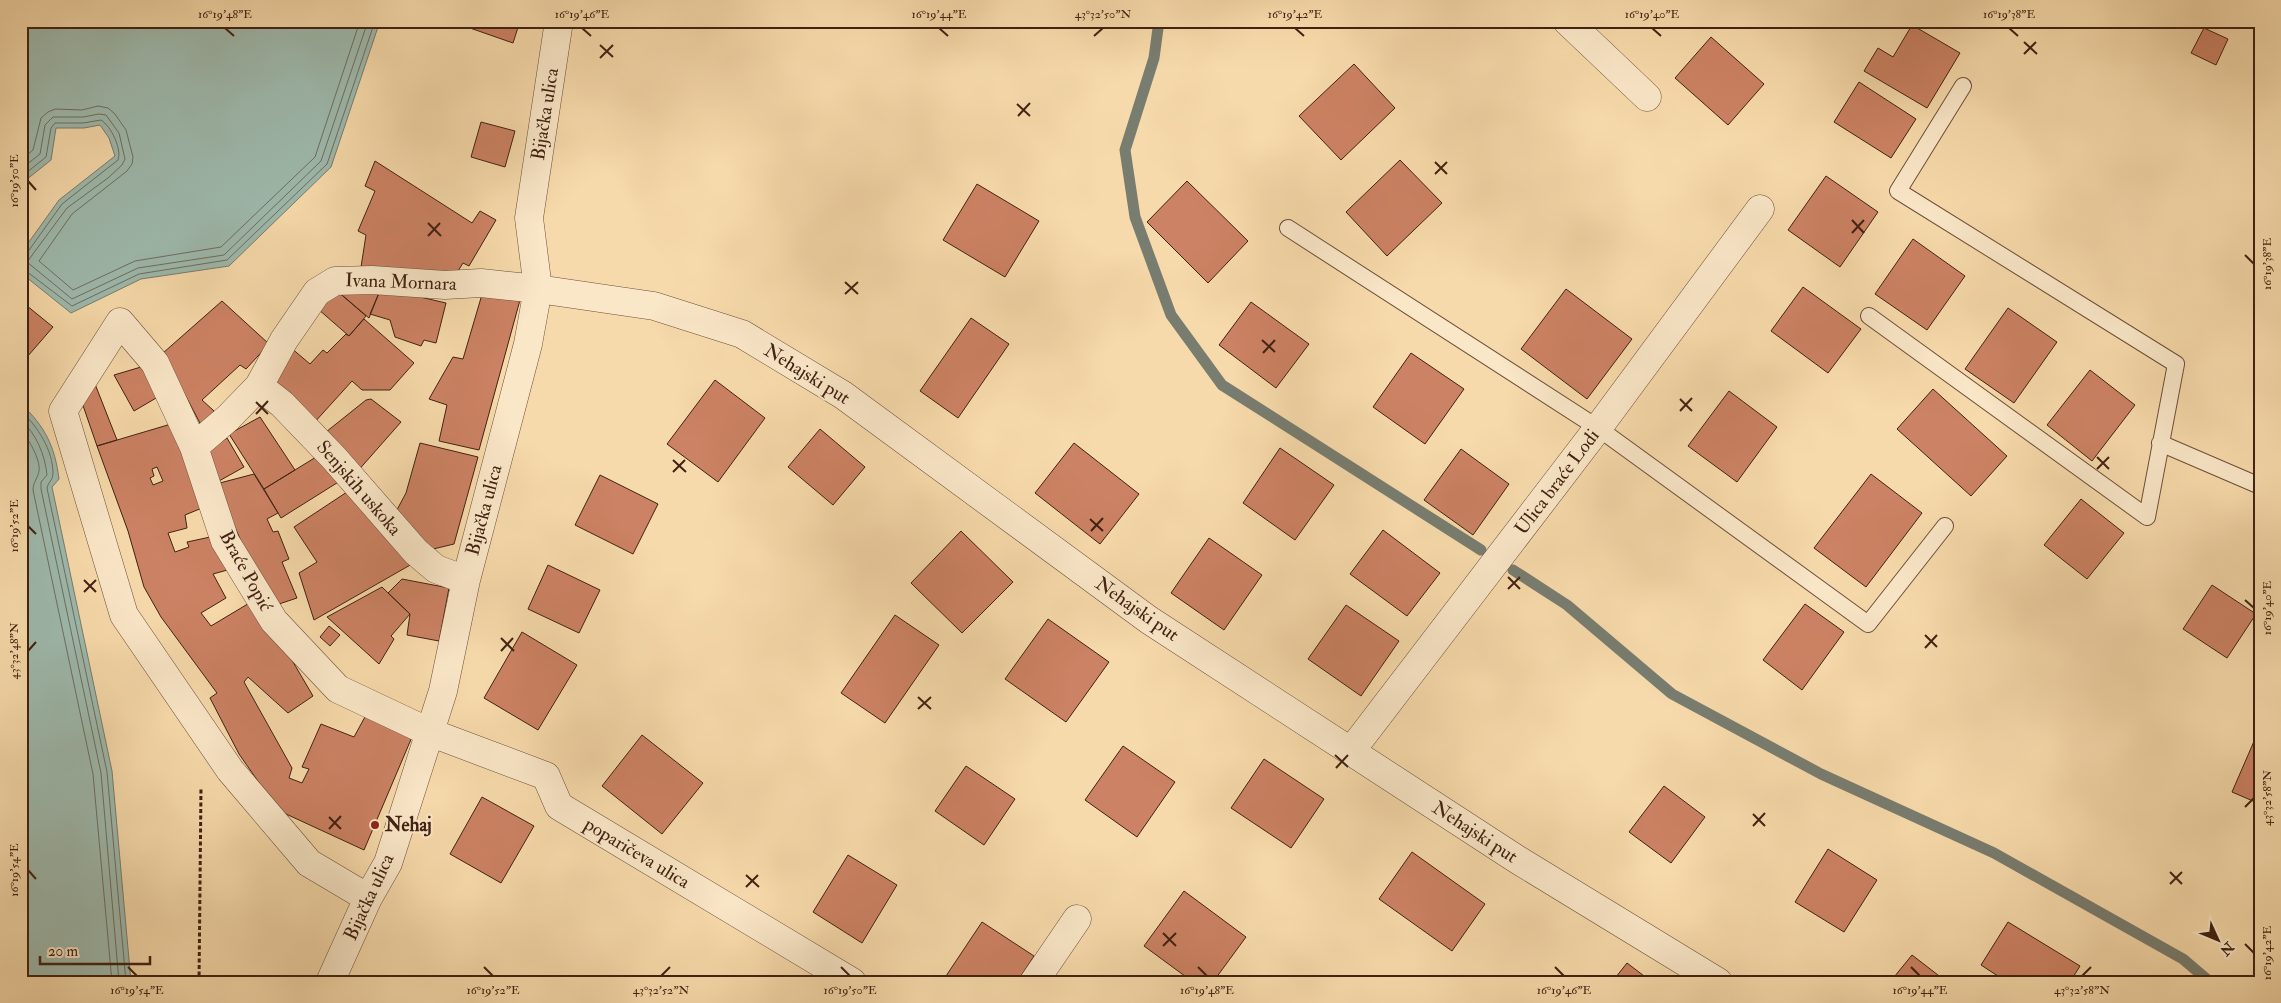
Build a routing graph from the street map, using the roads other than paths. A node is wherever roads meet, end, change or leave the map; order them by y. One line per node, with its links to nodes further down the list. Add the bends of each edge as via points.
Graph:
1 (559, 21): 7 (street, Bijačka ulica, via 529,218)
2 (1567, 21): 4 (street)
3 (1963, 86): 11 (lane, via 1898,191 2176,364)
4 (1647, 97)
5 (1760, 209): 10 (street, Ulica braće Lodi)
6 (1288, 228): 10 (lane)
7 (538, 289): 9 (street, Ivana Mornara, via 481,283 445,286 335,280 317,292 284,340); 15 (street, Bijačka ulica, via 528,344); 17 (street, Nehajski put, via 654,306 742,334 843,395 1149,620)
8 (1869, 316): 11 (lane, via 2147,518)
9 (259, 386): 12 (street, Ivana Mornara); 15 (street, Senjskih uskoka, via 282,404 334,458 416,552 436,569)
10 (1598, 428): 14 (lane, via 1868,624); 17 (street, Ulica braće Lodi)
11 (2160, 444): 13 (lane)
12 (194, 447): 16 (street, Braće Popić, via 225,541 274,620 338,689); 18 (street, Braće Popić, via 155,363 120,322 63,411 124,615 230,770 309,863)
13 (2260, 486)
14 (1945, 526)
15 (466, 580): 16 (street, Bijačka ulica, via 443,691)
16 (429, 732): 18 (street, Bijačka ulica, via 388,863); 21 (street, poparičeva ulica, via 546,776 559,806)
17 (1351, 751): 23 (street, Nehajski put, via 1518,860)
18 (368, 898): 20 (street, Bijačka ulica)
19 (1077, 919): 22 (street)
20 (330, 982)
21 (852, 982)
22 (1034, 982)
23 (1718, 982)

